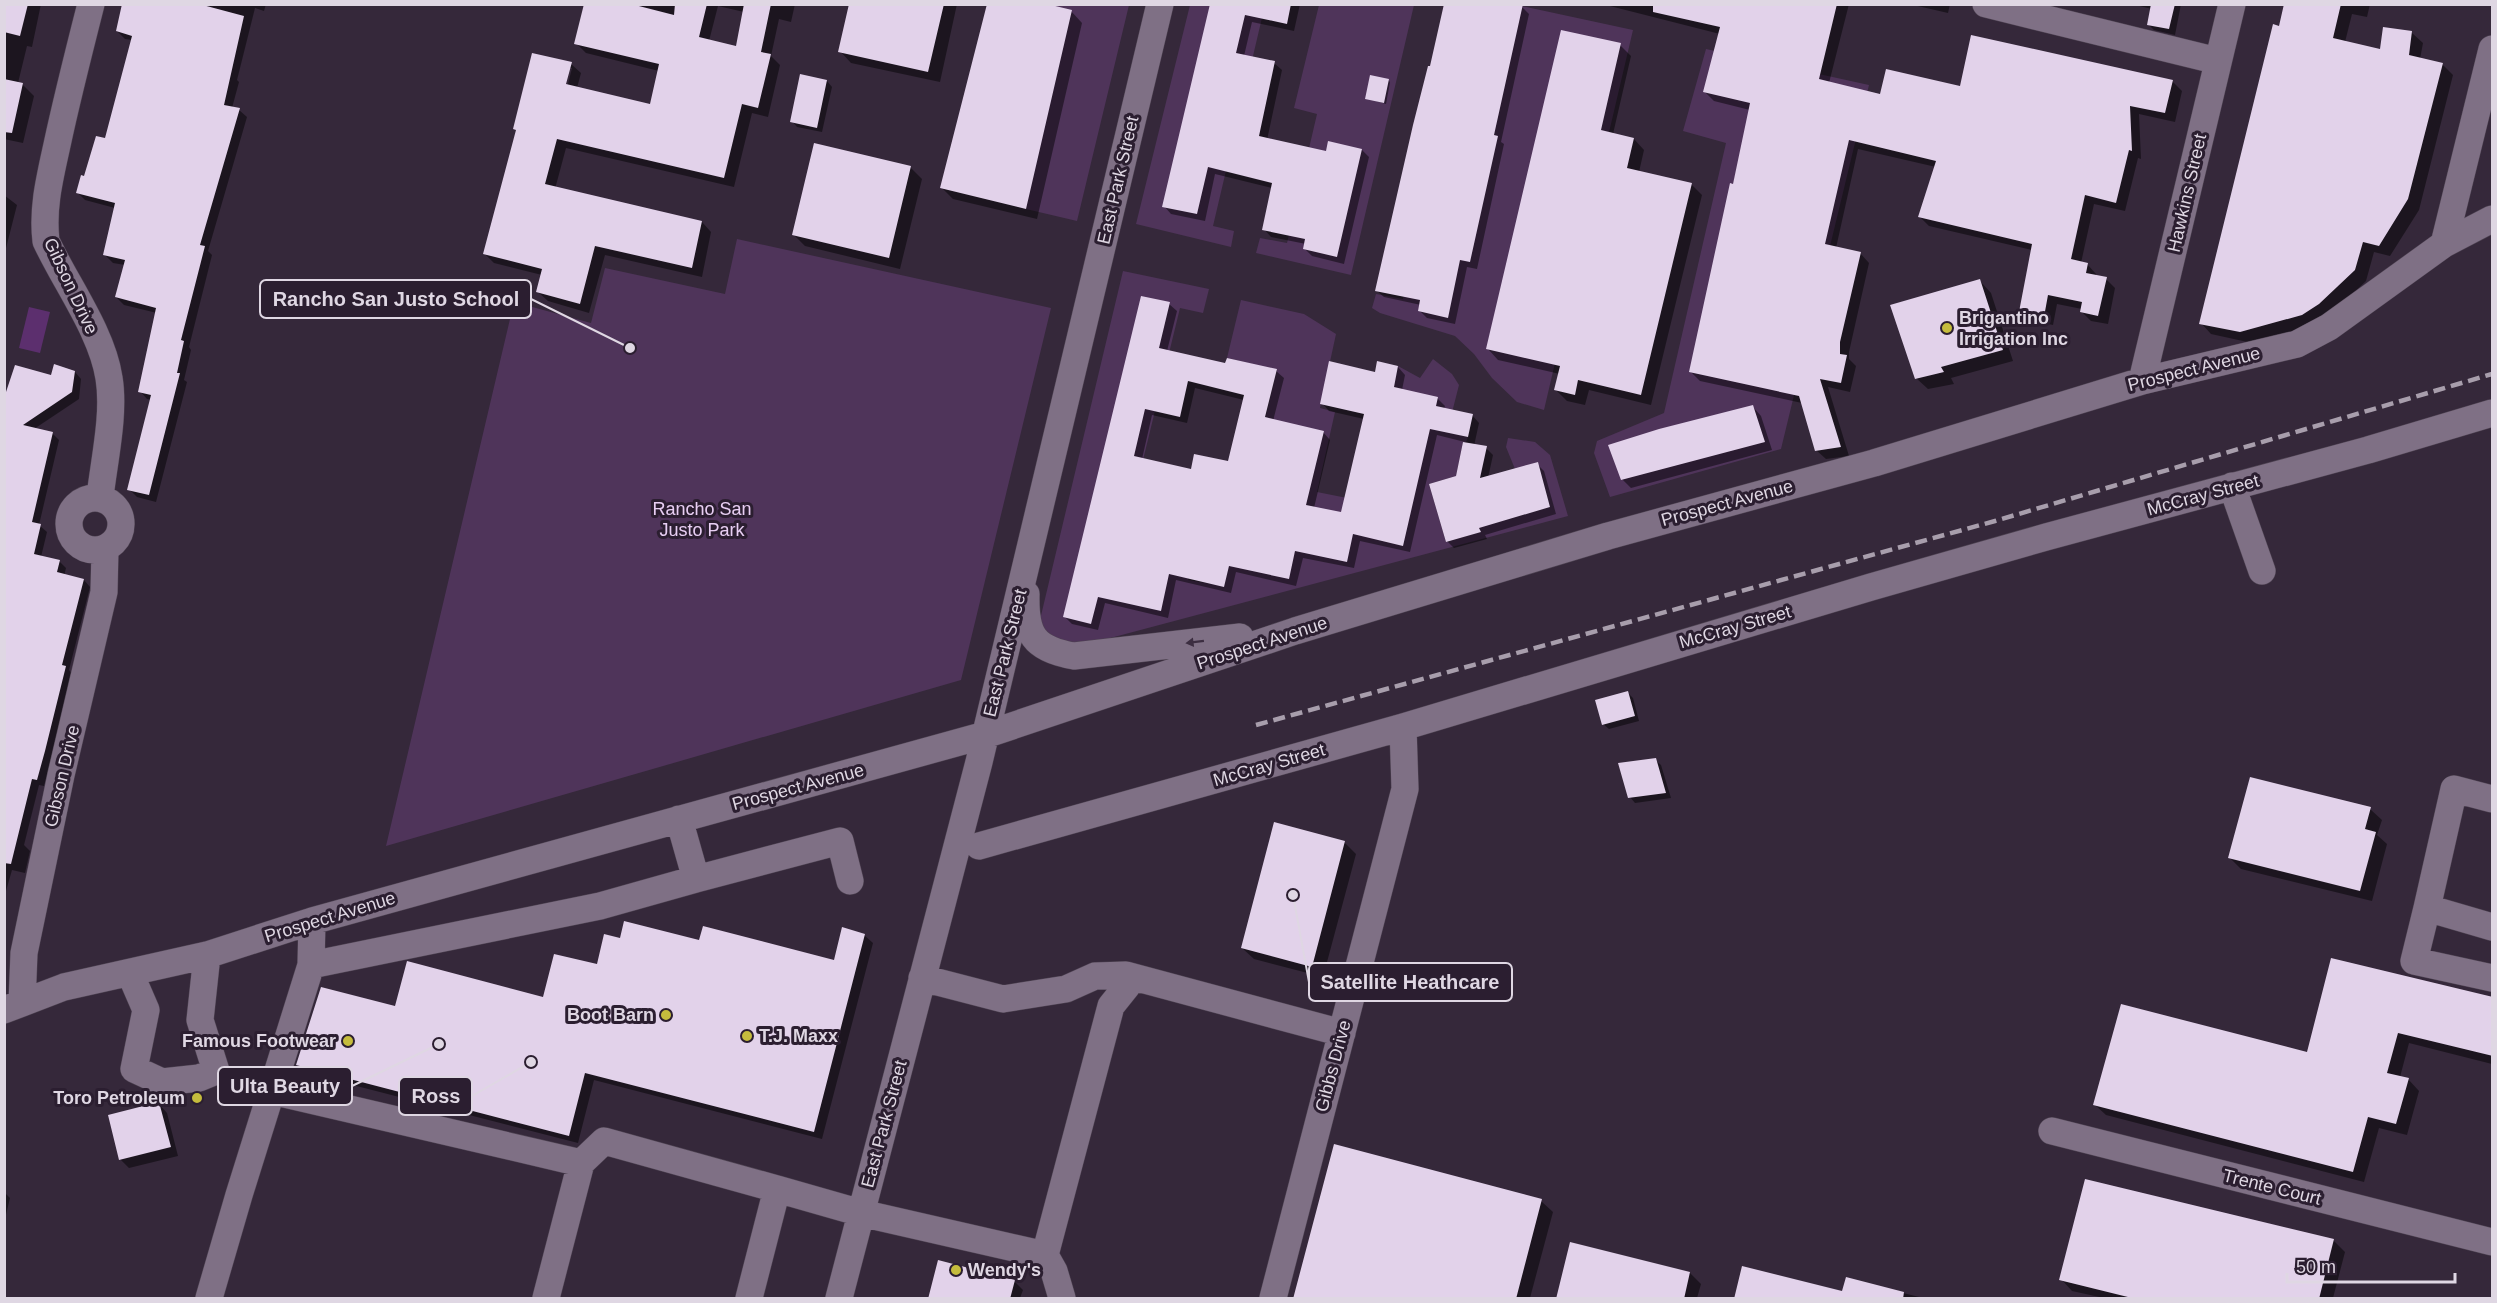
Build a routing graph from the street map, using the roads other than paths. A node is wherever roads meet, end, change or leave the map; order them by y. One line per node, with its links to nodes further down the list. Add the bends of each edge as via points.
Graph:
1 (91, 4): 12 (street, Gibson Drive, via 45,202 44,224 46,241 101,351 109,378 111,402)
2 (1160, 4): 14 (street, East Park Street)
3 (1986, 4): 6 (street)
4 (2232, 4): 6 (street, Hawkins Street)
5 (2493, 49): 8 (street)
6 (2218, 61): 9 (street, Hawkins Street)
7 (2493, 219): 8 (street, Prospect Avenue)
8 (2444, 244): 9 (street, Prospect Avenue, via 2329,327 2297,344)
9 (2142, 381): 16 (street, Prospect Avenue)
10 (2493, 413): 11 (street, McCray Street)
11 (2232, 486): 15 (street); 17 (street, McCray Street, via 1838,596)
12 (100, 497): 13 (street, via 112,503 121,524 119,535); 13 (street, via 75,505 68,525 79,546)
13 (105, 549): 33 (street, Gibson Drive, via 104,592)
14 (1026, 565): 16 (street, one-way to 14, via 1074,656 1053,653 1038,643 1029,628); 18 (street, East Park Street)
15 (2262, 571)
16 (1294, 631): 18 (street, Prospect Avenue)
17 (1403, 728): 21 (street, McCray Street); 34 (street, Gibbs Drive, via 1405,789)
18 (985, 735): 20 (street, Prospect Avenue); 31 (street, East Park Street)
19 (2493, 799): 24 (street, via 2454,789)
20 (679, 819): 22 (street); 25 (street, Prospect Avenue)
21 (979, 846)
22 (696, 879): 23 (street, via 840,841); 28 (street, via 600,906)
23 (850, 881)
24 (2427, 908): 26 (street); 32 (street, via 2414,961)
25 (312, 921): 27 (street, Prospect Avenue); 28 (street)
26 (2493, 927)
27 (207, 956): 29 (street, Prospect Avenue); 29 (street, via 200,1020 216,1071 199,1078 162,1082 134,1069 146,1010)
28 (311, 965): 35 (street)
29 (130, 973): 33 (street, Prospect Avenue, via 64,987)
30 (1130, 977): 31 (street, via 1095,975 1066,989 1003,999); 34 (street); 41 (street, via 1111,1006)
31 (922, 978): 39 (street, East Park Street)
32 (2493, 978)
33 (13, 1006)
34 (1342, 1033): 47 (street, Gibbs Drive)
35 (272, 1091): 37 (street); 42 (street)
36 (2052, 1131): 40 (street, Trente Court)
37 (581, 1163): 38 (street, via 603,1141); 43 (street)
38 (777, 1189): 39 (street); 44 (street)
39 (861, 1213): 41 (street); 45 (street, East Park Street)
40 (2493, 1242)
41 (1045, 1255): 46 (street)
42 (209, 1299)
43 (546, 1299)
44 (749, 1299)
45 (839, 1299)
46 (1062, 1299)
47 (1273, 1299)

